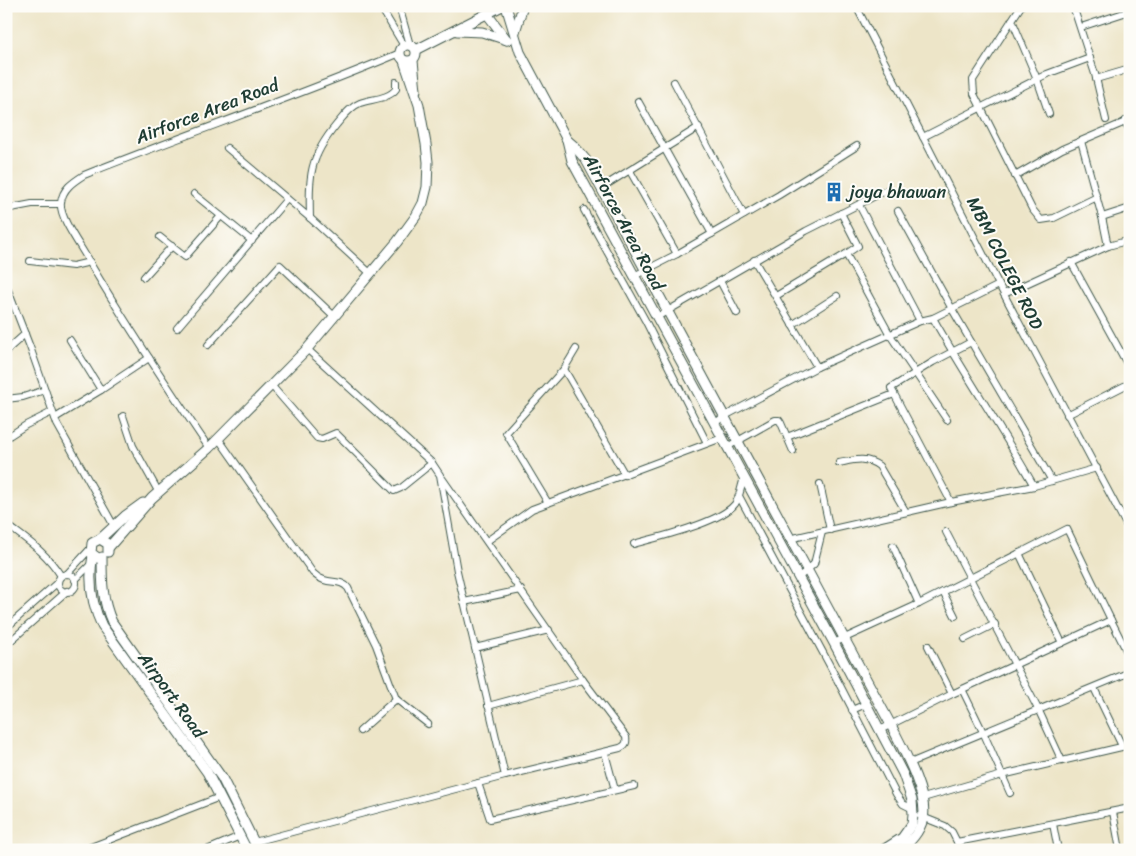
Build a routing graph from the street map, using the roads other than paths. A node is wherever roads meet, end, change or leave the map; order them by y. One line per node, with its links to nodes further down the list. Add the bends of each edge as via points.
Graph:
1 (380, 6): 16 (street)
2 (399, 6): 16 (street)
3 (502, 6): 10 (street, Airforce Area Road)
4 (506, 6): 15 (street, Airforce Area Road)
5 (523, 6): 15 (street)
6 (856, 6): 30 (street, MBM COLEGE ROD)
7 (1021, 6): 12 (street)
8 (1073, 6): 13 (street)
9 (1127, 9): 11 (street); 13 (street)
10 (487, 14): 14 (street, Airforce Area Road); 15 (street, Airforce Area Road)
11 (1130, 19)
12 (1012, 20): 19 (street); 24 (street, via 973,80)
13 (1081, 26): 17 (street)
14 (454, 31): 15 (street); 16 (street, Airforce Area Road)
15 (511, 37): 31 (street, Airforce Area Road)
16 (408, 52): 43 (street, Airforce Area Road, via 84,175 68,187); 67 (street, via 408,76 416,96 426,144 427,182 423,203 416,216)
17 (1090, 58): 19 (street); 20 (street)
18 (1130, 68): 20 (street)
19 (1037, 79): 24 (street); 25 (street)
20 (1096, 79): 26 (street)
21 (396, 82): 53 (street, via 396,89 391,94 351,108 326,138 312,166)
22 (674, 82): 28 (street)
23 (638, 101): 35 (street)
24 (980, 108): 30 (street); 37 (street)
25 (1049, 114)
26 (1106, 120)
27 (1128, 121): 29 (street); 32 (street)
28 (699, 128): 35 (street); 50 (street)
29 (1130, 131)
30 (923, 137): 71 (street, MBM COLEGE ROD)
31 (567, 140): 38 (street, via 582,156); 68 (street, Airforce Area Road, via 572,161)
32 (1081, 141): 37 (street); 41 (street)
33 (857, 146): 50 (street)
34 (227, 148): 42 (street)
35 (664, 149): 36 (street); 54 (street)
36 (630, 171): 38 (street); 60 (street)
37 (1015, 176): 41 (street, via 1032,210 1042,220 1054,218)
38 (600, 188): 66 (street)
39 (887, 190): 44 (street)
40 (194, 194): 51 (street)
41 (1097, 197): 52 (street)
42 (287, 199): 53 (street); 56 (street)
43 (60, 204): 46 (street, via 32,204); 64 (street)
44 (859, 205): 49 (street); 83 (street)
45 (1130, 208): 52 (street)
46 (6, 209)
47 (584, 210): 82 (street)
48 (898, 211): 76 (street)
49 (841, 214): 61 (street, via 858,246); 62 (street)
50 (744, 215): 54 (street)
51 (221, 216): 56 (street); 58 (street, via 185,257)
52 (1102, 217): 59 (street)
53 (310, 218): 67 (street)
54 (712, 234): 60 (street)
55 (160, 237): 58 (street)
56 (252, 240): 85 (street)
57 (1130, 240): 59 (street)
58 (172, 246): 69 (street)
59 (1108, 246): 65 (street)
60 (677, 254): 66 (street)
61 (846, 254): 74 (street); 87 (street)
62 (754, 260): 70 (street); 74 (street)
63 (30, 261): 64 (street, via 73,266)
64 (90, 262): 95 (street)
65 (1071, 262): 73 (street); 98 (street)
66 (644, 269): 68 (street); 77 (street)
67 (370, 273): 79 (street)
68 (634, 276): 80 (street, Airforce Area Road)
69 (144, 278)
70 (720, 281): 77 (street); 78 (street)
71 (999, 285): 73 (street, MBM COLEGE ROD); 76 (street)
72 (6, 286): 86 (street)
73 (1004, 294): 107 (street, MBM COLEGE ROD)
74 (776, 296): 84 (street)
75 (837, 296): 84 (street)
76 (952, 309): 81 (street); 89 (street)
77 (667, 311): 80 (street); 109 (street)
78 (737, 313)
79 (334, 316): 90 (street, via 280,265); 91 (street)
80 (656, 316): 82 (street); 111 (street, Airforce Area Road)
81 (933, 318): 83 (street); 94 (street)
82 (644, 320): 117 (street)
83 (920, 321): 87 (street)
84 (792, 325): 96 (street)
85 (177, 328)
86 (25, 334): 93 (street); 102 (street)
87 (890, 335): 96 (street); 99 (street)
88 (70, 340): 103 (street)
89 (971, 342): 94 (street); 127 (street)
90 (208, 345)
91 (307, 349): 101 (street); 122 (street)
92 (576, 349): 97 (street)
93 (6, 351)
94 (952, 351): 99 (street); 129 (street)
95 (149, 358): 103 (street); 119 (street)
96 (817, 367): 109 (street)
97 (564, 369): 125 (street); 133 (street, via 506,433)
98 (1130, 370)
99 (916, 373): 104 (street, via 891,388); 110 (street)
100 (1130, 383): 107 (street)
101 (271, 385): 114 (street); 122 (street, via 317,438 336,433 394,491)
102 (45, 390): 105 (street); 106 (street)
103 (101, 390): 106 (street)
104 (894, 394): 112 (street); 132 (street)
105 (6, 399)
106 (54, 415): 113 (street, via 26,425); 136 (street)
107 (1067, 415): 123 (street, MBM COLEGE ROD)
108 (123, 416): 130 (street)
109 (723, 417): 111 (street); 116 (street)
110 (947, 420)
111 (714, 424): 115 (street, Airforce Area Road)
112 (788, 437): 116 (street, via 779,420 775,420); 120 (street)
113 (6, 438)
114 (218, 438): 119 (street); 178 (street, via 318,579 340,582 348,588 376,645)
115 (722, 438): 117 (street); 118 (street, Airforce Area Road)
116 (736, 441): 118 (street); 142 (street)
117 (707, 443): 125 (street)
118 (727, 446): 126 (street, Airforce Area Road)
119 (209, 448): 130 (street)
120 (793, 451)
121 (839, 463): 134 (street, via 862,458 874,462)
122 (432, 464): 124 (street)
123 (1097, 468): 127 (street); 140 (street, MBM COLEGE ROD)
124 (440, 475): 143 (street); 157 (street)
125 (625, 475): 133 (street)
126 (744, 478): 131 (street); 152 (street, Airforce Area Road)
127 (1052, 481): 129 (street)
128 (820, 484): 137 (street)
129 (1034, 486): 132 (street)
130 (155, 494): 136 (street); 146 (street)
131 (739, 496): 144 (street, via 729,509 702,524); 181 (street)
132 (951, 502): 134 (street)
133 (548, 503): 143 (street, via 532,509)
134 (906, 512): 137 (street)
135 (6, 524): 150 (street, via 41,550)
136 (114, 526): 141 (street)
137 (830, 530): 138 (street)
138 (822, 532): 142 (street); 149 (street, via 816,559)
139 (946, 532): 151 (street)
140 (1130, 532)
141 (100, 539): 146 (street); 148 (street, via 92,543)
142 (789, 539): 149 (street)
143 (487, 541): 154 (street)
144 (634, 544)
145 (893, 546): 158 (street)
146 (109, 548): 148 (street, via 108,554)
147 (1019, 553): 151 (street); 160 (street, via 1067,529); 167 (street)
148 (94, 556): 150 (street); 153 (street); 199 (street, Airport Road, via 91,594 102,626 207,772); 208 (street, Airport Road, via 112,622 222,778)
149 (806, 572): 152 (street); 164 (street)
150 (62, 577): 153 (street, via 74,576); 155 (street, via 61,589); 162 (street)
151 (971, 577): 156 (street); 161 (street)
152 (798, 578): 166 (street, Airforce Area Road)
153 (75, 580): 155 (street, via 73,589)
154 (521, 590): 157 (street); 163 (street)
155 (67, 591): 168 (street)
156 (943, 592): 158 (street); 159 (street)
157 (464, 602): 170 (street)
158 (919, 604): 164 (street)
159 (955, 616)
160 (1111, 620): 167 (street); 171 (street)
161 (995, 624): 165 (street); 172 (street)
162 (6, 628)
163 (549, 630): 170 (street); 174 (street)
164 (843, 638): 166 (street); 184 (street)
165 (965, 639)
166 (834, 643): 179 (street, Airforce Area Road)
167 (1062, 643): 172 (street)
168 (6, 645)
169 (928, 646): 177 (street)
170 (475, 648): 180 (street)
171 (1130, 658)
172 (1015, 665): 176 (street); 182 (street)
173 (1130, 672): 175 (street)
174 (583, 680): 180 (street); 190 (street, via 626,737 625,746)
175 (1094, 688): 182 (street); 189 (street)
176 (962, 689): 177 (street); 187 (street)
177 (952, 694): 184 (street)
178 (396, 699): 183 (street); 186 (street)
179 (866, 704): 181 (street); 185 (street, Airforce Area Road)
180 (488, 706): 194 (street)
181 (852, 710): 202 (street, via 896,794)
182 (1040, 711): 187 (street); 191 (street)
183 (428, 724)
184 (891, 725): 185 (street); 192 (street)
185 (880, 730): 202 (street, Airforce Area Road, via 903,774)
186 (360, 731)
187 (984, 734): 192 (street); 193 (street)
188 (1130, 745): 189 (street)
189 (1122, 746): 191 (street)
190 (605, 753): 194 (street); 197 (street)
191 (1062, 761): 193 (street)
192 (910, 763): 200 (street)
193 (1002, 775): 198 (street); 200 (street)
194 (505, 776): 195 (street)
195 (478, 783): 197 (street, via 490,819); 208 (street)
196 (634, 786): 197 (street)
197 (615, 790)
198 (1010, 793)
199 (220, 797): 206 (street, Airport Road); 209 (street)
200 (923, 798): 204 (street)
201 (1130, 808): 203 (street)
202 (913, 812): 204 (street); 212 (street, via 907,832)
203 (1113, 812): 205 (street); 216 (street)
204 (923, 818): 207 (street, via 945,826); 213 (street, via 912,840)
205 (1053, 824): 207 (street); 215 (street)
206 (240, 836): 210 (street); 211 (street, Airport Road)
207 (958, 842): 214 (street)
208 (256, 846)
209 (84, 850)
210 (207, 850)
211 (247, 850)
212 (883, 850)
213 (900, 850)
214 (961, 850)
215 (1058, 850)
216 (1120, 850)

